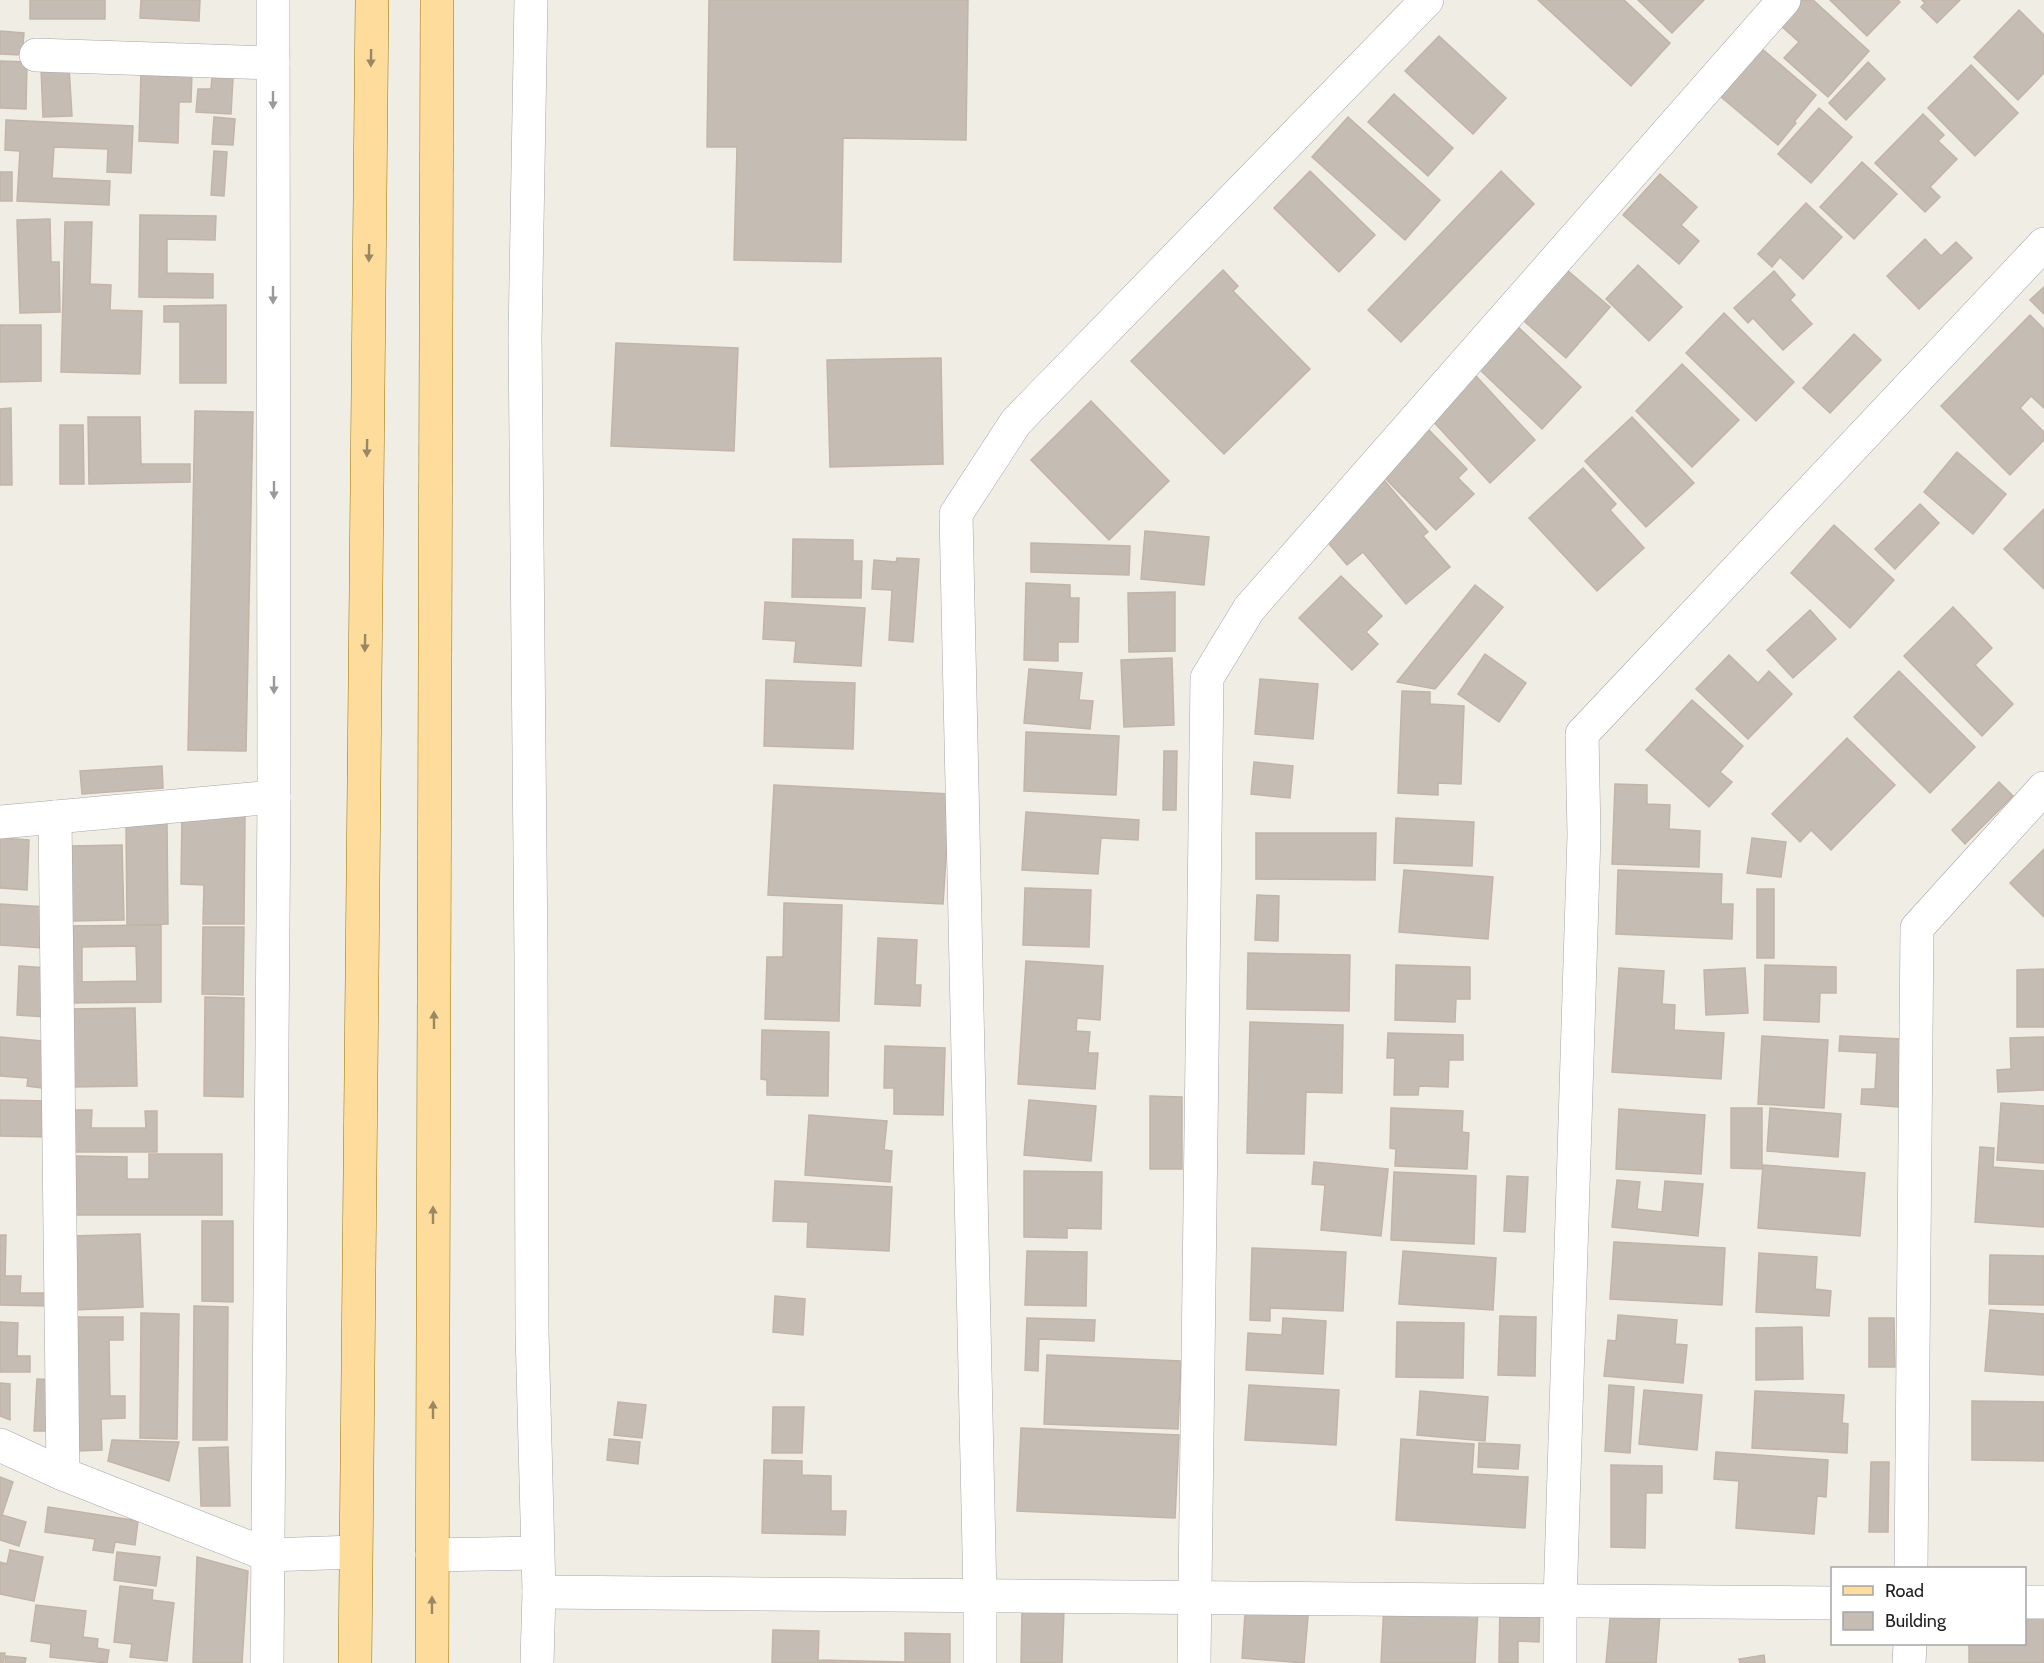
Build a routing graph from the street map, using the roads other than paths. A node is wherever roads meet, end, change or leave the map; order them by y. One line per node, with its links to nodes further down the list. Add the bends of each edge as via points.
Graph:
1 (273, 0): 8 (street)
2 (372, 0): 16 (main road, one-way to 16)
3 (437, 0): 19 (main road, one-way to 3)
4 (531, 0): 17 (street, via 525,336)
5 (1427, 0): 22 (street, via 1016,422 956,514)
6 (1784, 0): 23 (street, via 1249,609 1207,678)
7 (36, 55): 8 (street)
8 (273, 63): 11 (street, one-way to 11)
9 (2044, 244): 24 (street, via 1582,734 1584,847)
10 (2044, 788): 20 (street, via 1917,928)
11 (274, 797): 12 (street); 18 (street)
12 (55, 817): 13 (street); 15 (street)
13 (0, 822)
14 (0, 1445): 15 (street)
15 (63, 1474): 18 (street)
16 (355, 1552): 18 (street); 30 (main road)
17 (537, 1553): 19 (street); 21 (street)
18 (268, 1555): 29 (street)
19 (432, 1555): 31 (main road, one-way to 19)
20 (1911, 1567)
21 (539, 1592): 22 (street); 32 (street)
22 (980, 1596): 23 (street); 33 (street)
23 (1195, 1597): 24 (street); 34 (street)
24 (1560, 1602): 27 (street); 35 (street)
25 (2026, 1602): 26 (street)
26 (2044, 1602)
27 (1831, 1603)
28 (1910, 1645): 36 (street)
29 (267, 1663)
30 (355, 1663)
31 (432, 1663)
32 (537, 1663)
33 (980, 1663)
34 (1194, 1663)
35 (1560, 1663)
36 (1909, 1663)

